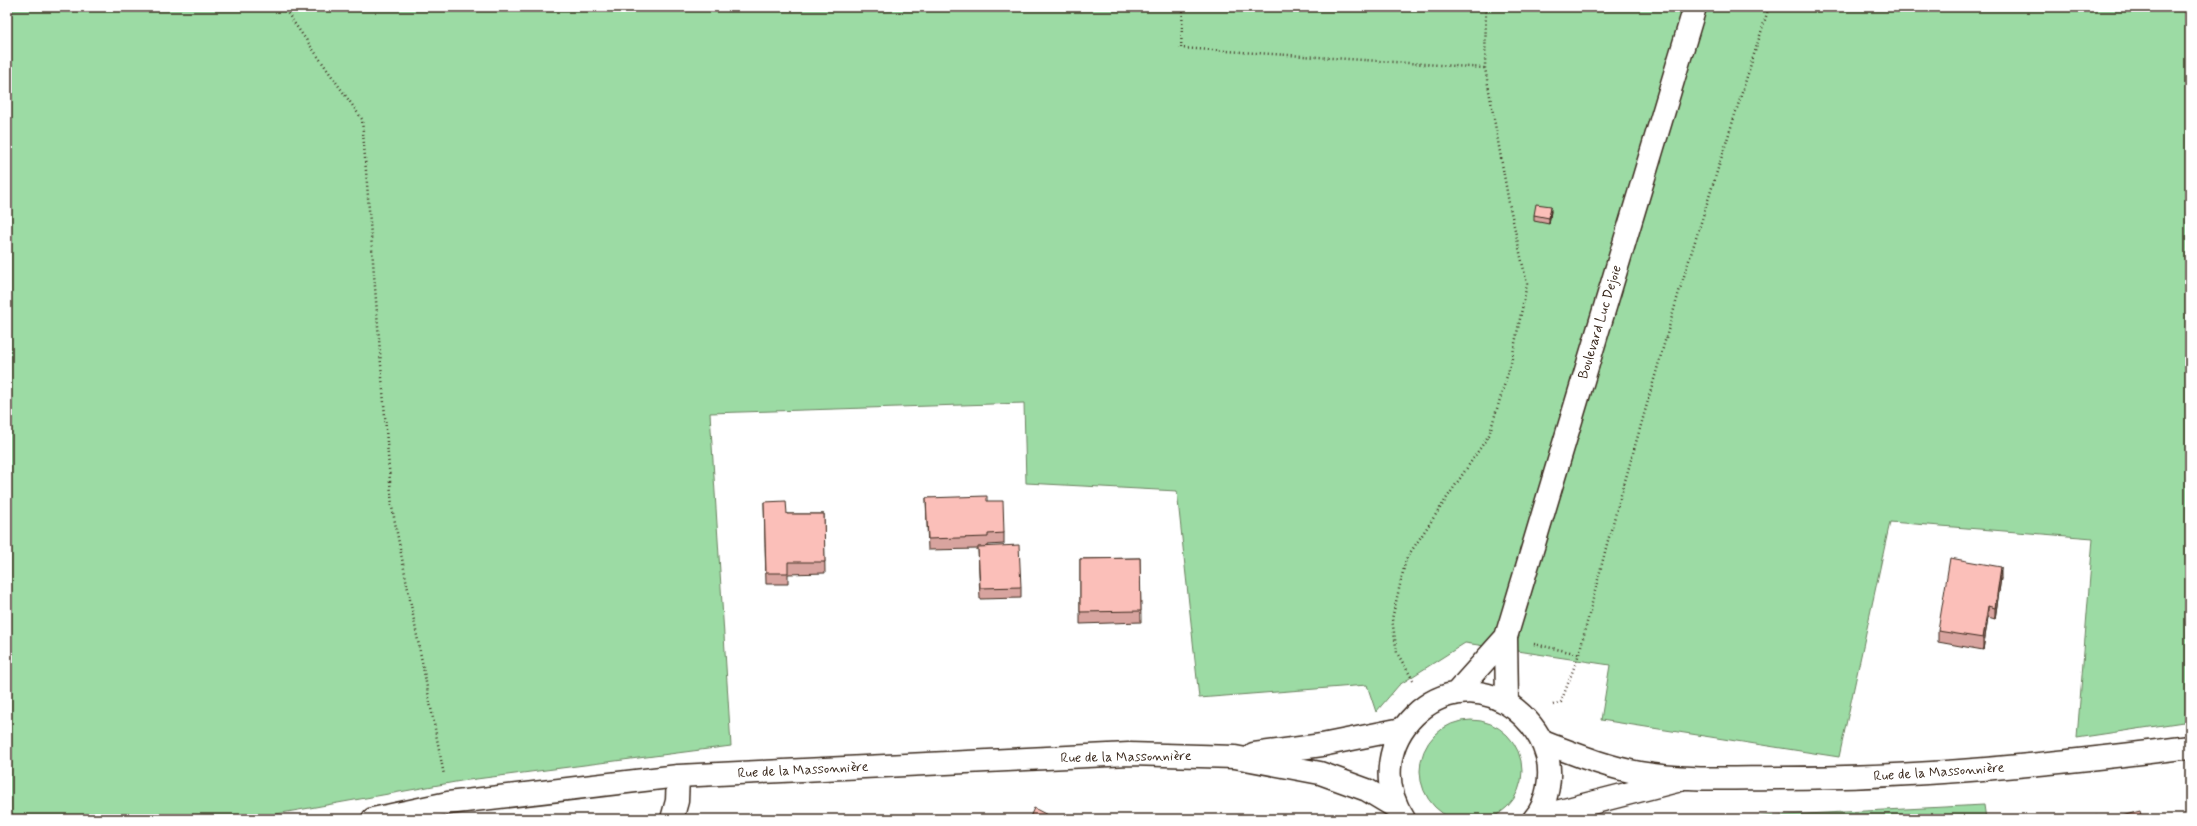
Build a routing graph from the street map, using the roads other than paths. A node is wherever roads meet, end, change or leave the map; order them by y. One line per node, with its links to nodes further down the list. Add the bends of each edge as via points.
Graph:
1 (1695, 7): 2 (street, Boulevard Luc Dejoie)
2 (1506, 637): 3 (street, Boulevard Luc Dejoie); 4 (street, Boulevard Luc Dejoie)
3 (1455, 694): 4 (street, via 1473,693); 5 (street, via 1428,704)
4 (1507, 702): 6 (street, via 1525,716)
5 (1402, 729): 8 (street, Rue de la Massonnière, via 1322,745); 11 (street, via 1393,747 1389,768 1390,788)
6 (1543, 742): 10 (street, Rue de la Massonnière, via 1603,765 1640,773); 12 (street, via 1549,780 1545,799)
7 (2190, 747): 10 (street, Rue de la Massonnière, via 2003,768 1844,778)
8 (1235, 757): 9 (street, Rue de la Massonnière, via 1129,754); 11 (street, Rue de la Massonnière, via 1320,773 1367,790)
9 (678, 776): 13 (street, Rue de la Massonnière, via 448,803); 14 (street, via 677,801)
10 (1688, 778): 12 (street, Rue de la Massonnière)
11 (1401, 813)
12 (1535, 818)
13 (373, 819)
14 (672, 819)

